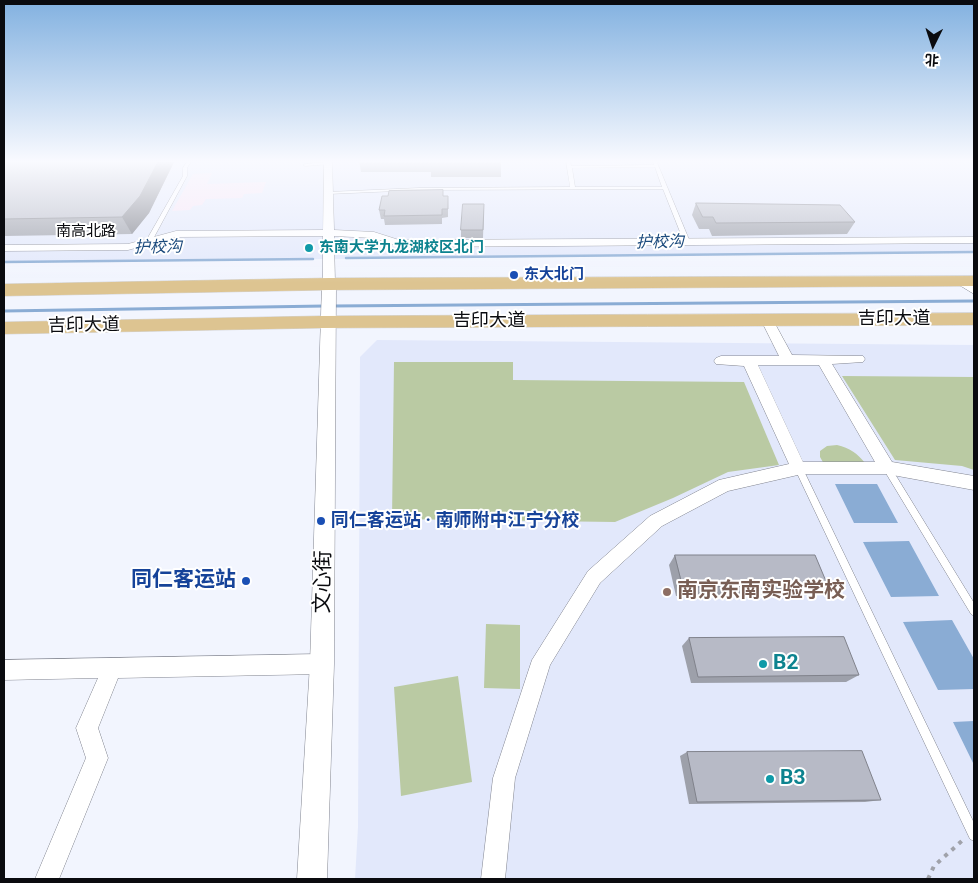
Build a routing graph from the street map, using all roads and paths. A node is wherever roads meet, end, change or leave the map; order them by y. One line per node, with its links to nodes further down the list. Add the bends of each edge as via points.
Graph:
1 (171, 201): 6 (lane)
2 (328, 201): 4 (street)
3 (670, 201): 7 (lane)
4 (328, 233): 6 (street, 南高北路, via 176,234); 7 (street, 南高北路, via 374,235 398,243 416,244); 11 (street)
5 (974, 240): 7 (street, 南高北路)
6 (149, 241): 8 (street, 南高北路, via 128,247)
7 (687, 242)
8 (4, 248)
9 (969, 284): 11 (main road, 吉印大道)
10 (4, 290): 11 (main road, 吉印大道)
11 (329, 304): 13 (main road, 吉印大道); 14 (main road, 吉印大道); 24 (street, 文心街)
12 (974, 319): 13 (main road, 吉印大道)
13 (767, 320): 16 (street)
14 (4, 328)
15 (858, 359): 17 (street)
16 (788, 360): 17 (street); 19 (street)
17 (823, 360): 20 (street)
18 (721, 361): 19 (street)
19 (749, 361): 21 (street)
20 (887, 468): 21 (street); 22 (street); 23 (lane)
21 (799, 469): 27 (lane); 30 (street, via 725,485 656,520 594,577 542,660 504,778)
22 (974, 483)
23 (974, 611)
24 (322, 664): 25 (street); 29 (street, 文心街)
25 (113, 667): 26 (street); 28 (street, via 87,728 97,758)
26 (4, 670)
27 (974, 835): 31 (path, via 962,840 934,866)
28 (47, 879)
29 (312, 879)
30 (493, 879)
31 (928, 879)

